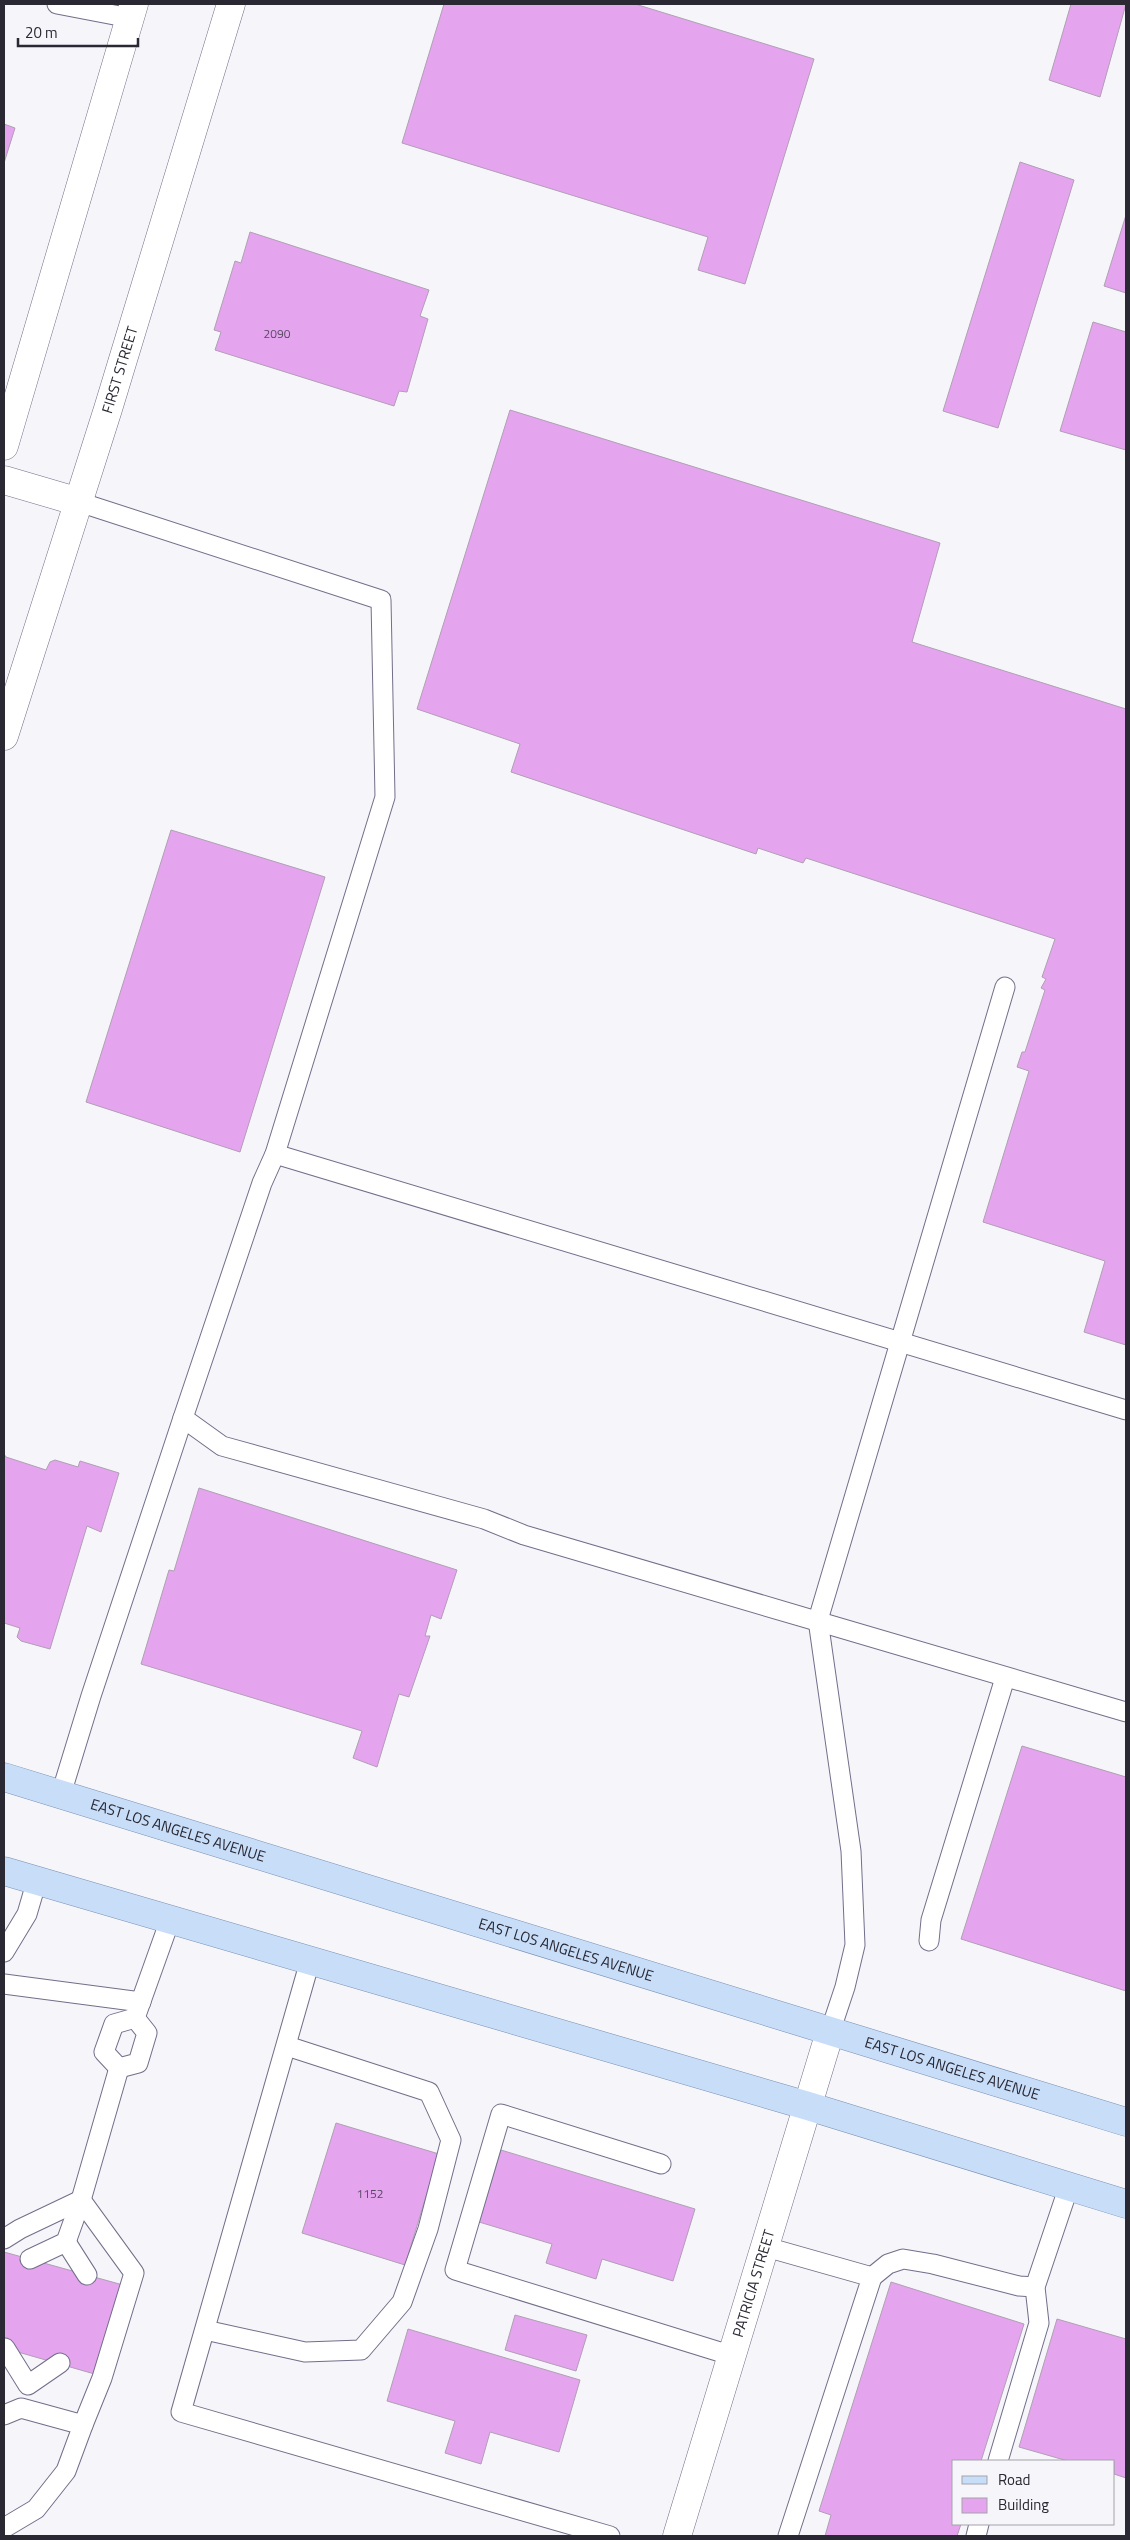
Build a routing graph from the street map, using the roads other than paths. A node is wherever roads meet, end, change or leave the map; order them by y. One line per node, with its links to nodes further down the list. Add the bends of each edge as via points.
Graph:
1 (57, 4): 3 (lane)
2 (231, 4): 6 (main road, FIRST STREET)
3 (132, 11): 4 (main road)
4 (4, 446)
5 (4, 480): 6 (main road)
6 (79, 502): 7 (main road, FIRST STREET); 9 (lane, via 381,600 385,797)
7 (4, 736)
8 (1005, 987): 10 (lane)
9 (275, 1154): 10 (lane); 12 (lane, via 262,1183)
10 (901, 1343): 11 (lane); 13 (lane)
11 (1126, 1410)
12 (183, 1418): 13 (lane, via 222,1446); 17 (lane)
13 (818, 1620): 14 (lane); 26 (lane, via 851,1851 855,1944)
14 (1005, 1678): 15 (lane); 21 (lane, via 930,1920)
15 (1126, 1712)
16 (4, 1777): 17 (main road, EAST LOS ANGELES AVENUE)
17 (61, 1794): 26 (main road, EAST LOS ANGELES AVENUE)
18 (4, 1871): 19 (main road)
19 (37, 1880): 20 (main road); 22 (lane, via 26,1914)
20 (170, 1920): 23 (main road); 25 (lane)
21 (929, 1941)
22 (5, 1947)
23 (310, 1961): 27 (lane); 29 (main road)
24 (4, 1984): 25 (lane)
25 (138, 2010): 28 (lane, via 148,2033 138,2063); 28 (lane, via 114,2024 104,2052)
26 (830, 2032): 29 (main road, PATRICIA STREET); 30 (main road, EAST LOS ANGELES AVENUE)
27 (287, 2046): 42 (lane); 42 (lane, via 429,2092 451,2140 428,2228 402,2302 361,2350 305,2352)
28 (119, 2068): 33 (lane)
29 (808, 2106): 32 (main road); 37 (main road, PATRICIA STREET)
30 (1126, 2122)
31 (661, 2164): 44 (lane, via 501,2114 455,2270)
32 (1069, 2186): 34 (main road); 41 (lane)
33 (81, 2200): 35 (lane); 36 (lane); 48 (lane, via 134,2273 102,2378)
34 (1126, 2204)
35 (4, 2239)
36 (66, 2242): 38 (lane); 39 (lane)
37 (766, 2247): 40 (lane); 44 (main road, PATRICIA STREET)
38 (30, 2258)
39 (88, 2275)
40 (872, 2277): 41 (lane, via 888,2264 903,2258); 53 (lane)
41 (1035, 2287): 49 (lane, via 1039,2323)
42 (205, 2330): 51 (lane, via 181,2412)
43 (5, 2348): 46 (lane)
44 (733, 2356): 52 (main road, PATRICIA STREET)
45 (60, 2364): 46 (lane)
46 (28, 2385): 47 (lane)
47 (12, 2412): 48 (lane)
48 (83, 2425): 50 (lane, via 66,2471 36,2509)
49 (998, 2460)
50 (4, 2528)
51 (610, 2536)
52 (677, 2536)
53 (788, 2536)

